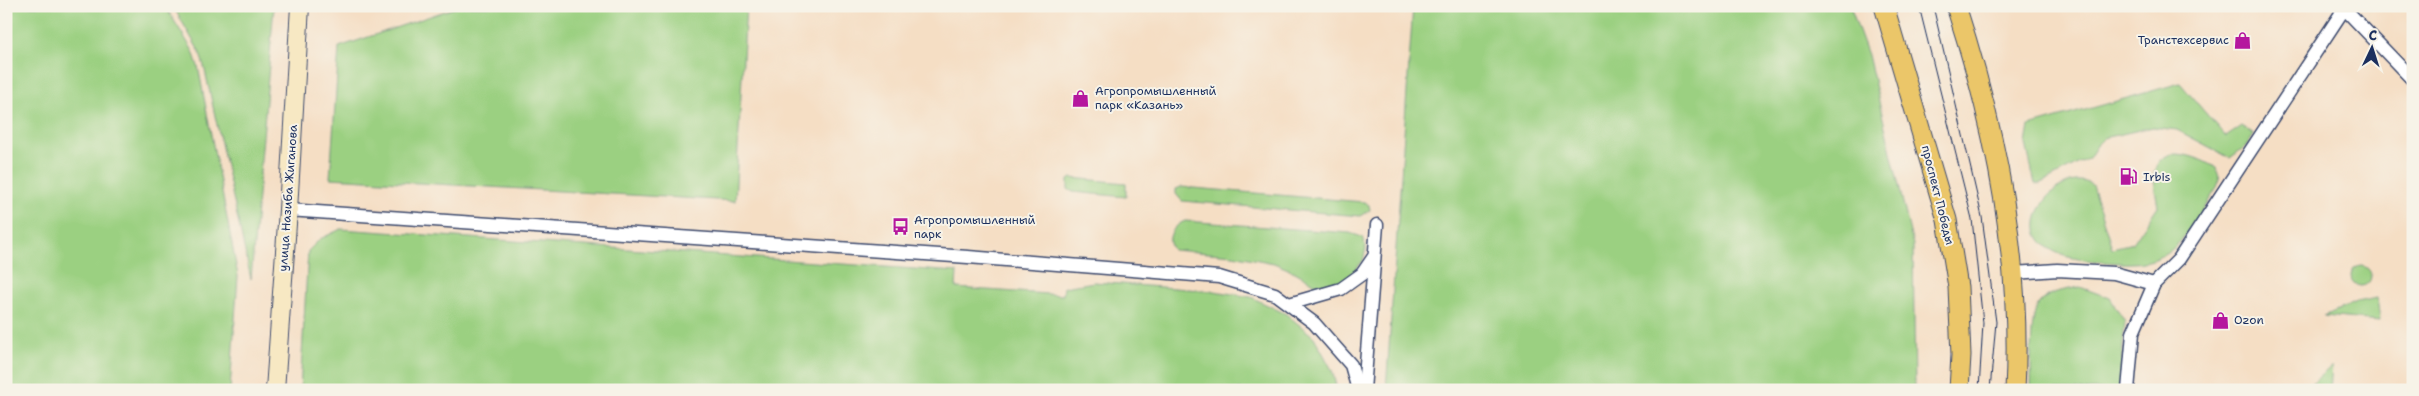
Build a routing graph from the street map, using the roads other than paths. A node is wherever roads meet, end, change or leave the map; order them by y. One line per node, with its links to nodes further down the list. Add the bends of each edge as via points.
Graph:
1 (300, 6): 6 (street, улица Назиба Жиганова)
2 (1884, 6): 15 (main road, проспект Победы, via 1946,220 1958,287)
3 (1956, 6): 9 (main road, via 1973,56 2004,197)
4 (2345, 7): 5 (street); 10 (street, via 2179,259)
5 (2413, 80)
6 (288, 210): 11 (street, via 1150,270 1219,277 1275,294); 12 (street, улица Назиба Жиганова)
7 (1377, 225): 8 (street)
8 (1374, 256): 11 (street, via 1362,274 1341,289); 14 (street)
9 (2013, 273): 10 (street, via 2057,270 2114,273); 16 (main road, via 2017,359)
10 (2154, 284): 17 (street, via 2133,333)
11 (1288, 304): 13 (street, via 1314,323 1351,366)
12 (275, 390)
13 (1358, 390)
14 (1364, 390)
15 (1959, 390)
16 (2015, 390)
17 (2128, 390)

